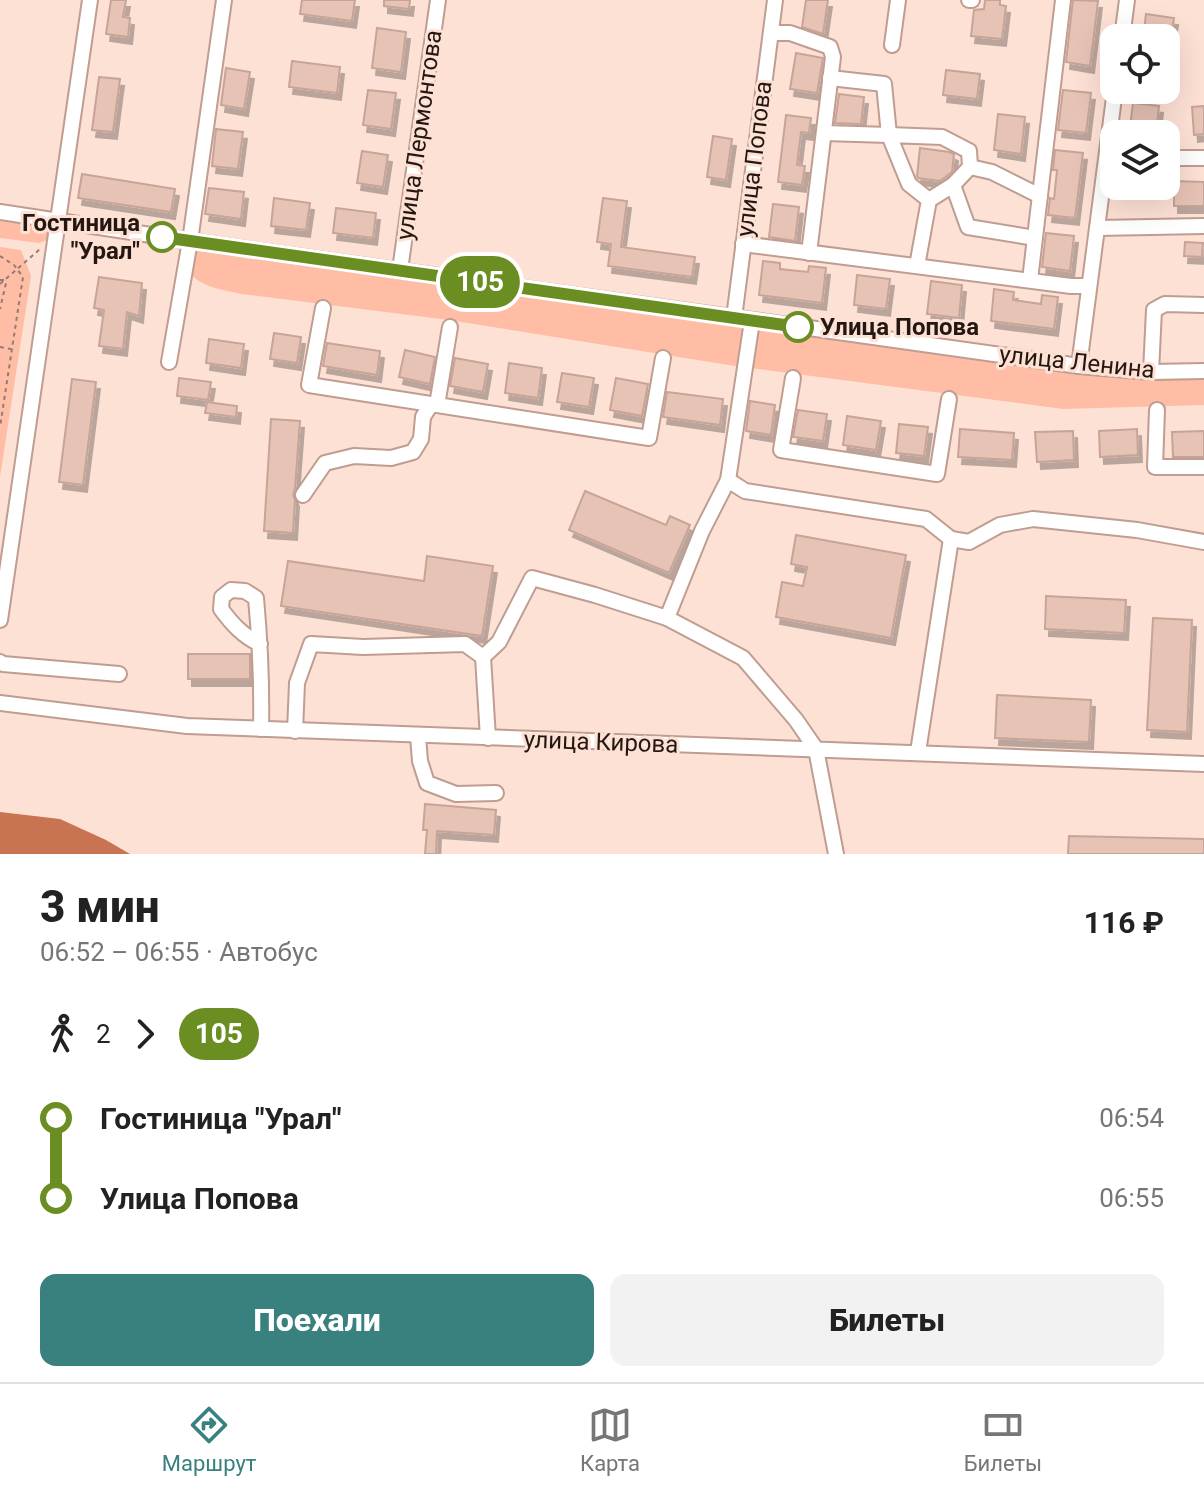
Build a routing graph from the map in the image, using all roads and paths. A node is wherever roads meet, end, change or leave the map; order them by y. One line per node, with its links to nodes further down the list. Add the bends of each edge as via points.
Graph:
1 (90, 0): 22 (street)
2 (224, 0): 26 (street)
3 (438, 0): 33 (street, улица Лермонтова)
4 (775, 0): 9 (street, улица Попова)
5 (898, 0): 10 (street)
6 (1063, 0): 18 (street)
7 (1127, 0): 8 (street)
8 (1124, 24)
9 (771, 33): 11 (street, via 790,33 830,47); 27 (street, улица Попова)
10 (892, 45)
11 (830, 78): 12 (street); 13 (street, via 884,84)
12 (824, 133): 13 (street); 29 (street)
13 (889, 135): 16 (street, via 942,137 969,151); 19 (street, via 909,184)
14 (1180, 158): 15 (street)
15 (1204, 158)
16 (970, 167): 17 (street); 18 (street)
17 (953, 185): 19 (street); 25 (street, via 968,227)
18 (1040, 196): 25 (street)
19 (929, 200): 31 (street)
20 (1102, 200): 24 (street)
21 (0, 212): 22 (street, улица Ленина)
22 (58, 222): 26 (street, улица Ленина); 61 (street)
23 (1204, 226): 24 (street)
24 (1097, 228): 36 (street)
25 (1035, 238): 34 (street)
26 (190, 241): 33 (street, улица Ленина); 46 (street)
27 (743, 244): 29 (street); 40 (street, улица Попова)
28 (40, 249): 32 (path)
29 (809, 253): 31 (street)
30 (0, 256): 32 (path)
31 (917, 266): 34 (street)
32 (18, 269): 35 (path); 44 (path, via 23,277)
33 (400, 270): 40 (street, улица Ленина)
34 (1030, 280): 36 (street)
35 (1, 281): 39 (path, via 6,283)
36 (1089, 286): 47 (street)
37 (1204, 305): 49 (street, via 1165,304 1154,310)
38 (323, 308): 52 (street, via 309,385)
39 (0, 309)
40 (734, 318): 41 (street, улица Ленина)
41 (752, 321): 47 (street, улица Ленина); 56 (street)
42 (450, 327): 52 (street)
43 (0, 347): 44 (path)
44 (12, 349): 54 (path)
45 (663, 358): 52 (street, via 649,438)
46 (169, 362)
47 (1079, 366): 49 (street, улица Ленина)
48 (1204, 371): 49 (street, улица Ленина)
49 (1151, 372)
50 (793, 378): 51 (street, via 781,450 937,474)
51 (949, 399)
52 (434, 405): 57 (street, via 423,417 421,439 413,452 325,463)
53 (1157, 410): 55 (street, via 1155,467)
54 (0, 427)
55 (1204, 467)
56 (728, 480): 58 (street, via 745,491 926,519); 60 (street)
57 (303, 495)
58 (951, 539): 59 (street, via 969,542 1000,525 1033,519); 72 (street)
59 (1204, 542)
60 (667, 618): 63 (street, via 532,578 499,642); 71 (street, via 743,658)
61 (0, 620)
62 (260, 644): 67 (street, via 242,633 221,609 222,597 231,590 256,598 259,632 262,686)
63 (483, 657): 68 (street, via 465,644 311,644 297,683); 70 (street)
64 (0, 662): 65 (street)
65 (119, 674)
66 (0, 703): 67 (street, улица Кирова, via 187,726)
67 (261, 729): 68 (street, улица Кирова)
68 (295, 731): 69 (street, улица Кирова)
69 (418, 736): 70 (street, улица Кирова); 74 (street, via 427,783 456,794)
70 (488, 738): 71 (street, улица Кирова)
71 (816, 749): 72 (street, улица Кирова); 75 (street)
72 (918, 752): 73 (street, улица Кирова)
73 (1204, 764)
74 (496, 793)
75 (836, 854)

